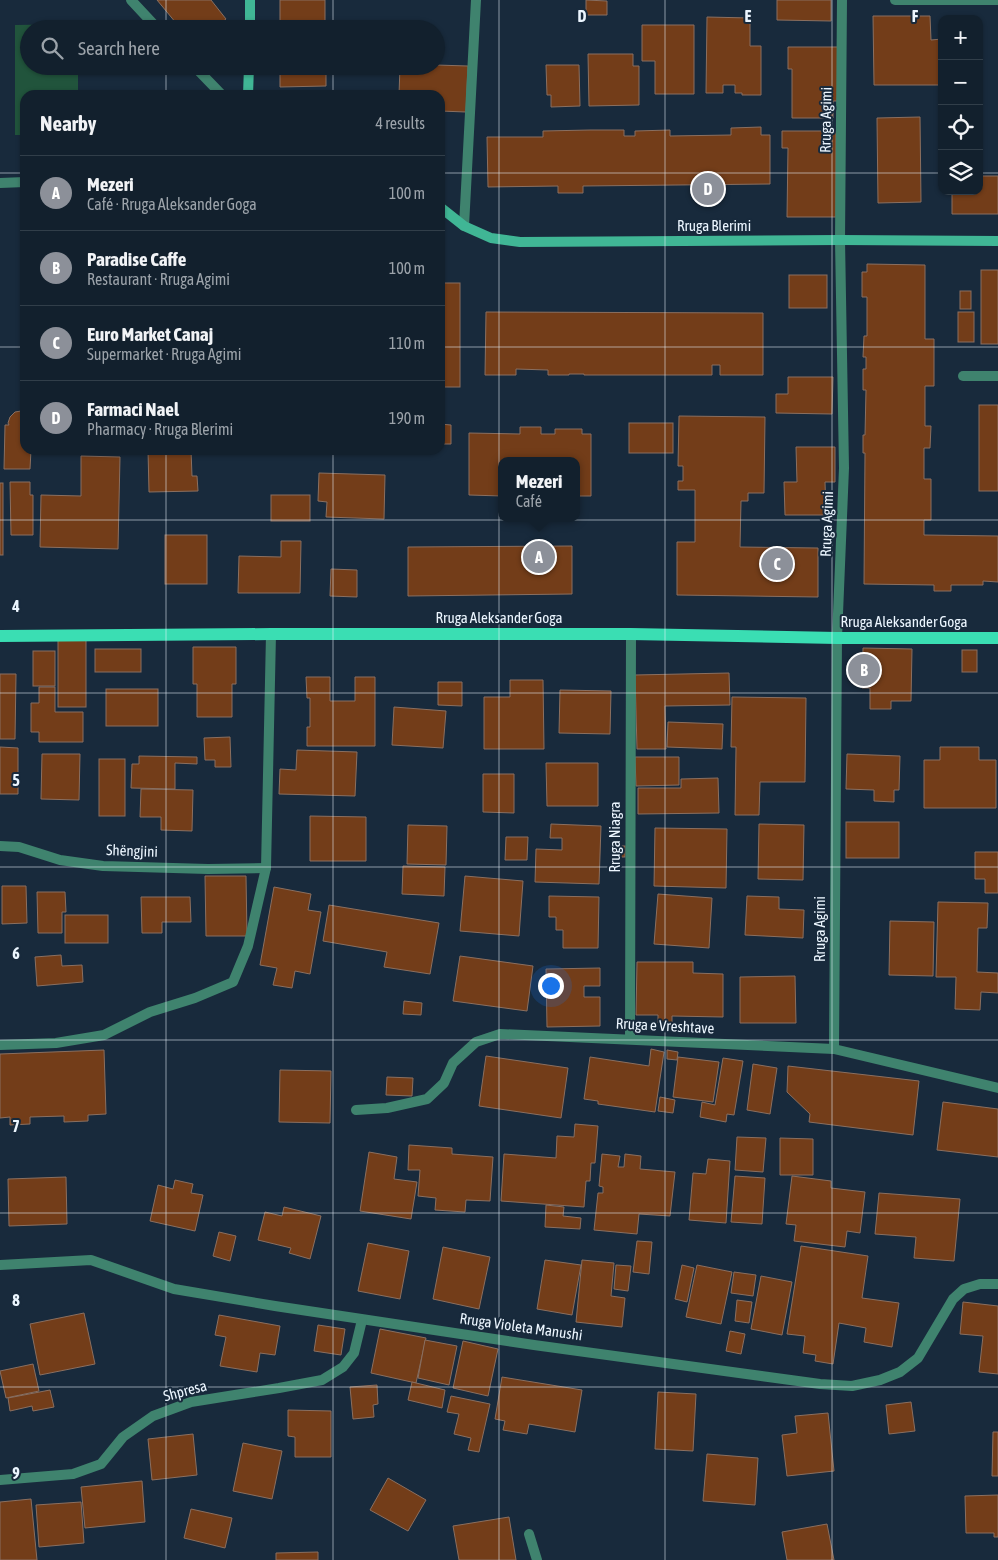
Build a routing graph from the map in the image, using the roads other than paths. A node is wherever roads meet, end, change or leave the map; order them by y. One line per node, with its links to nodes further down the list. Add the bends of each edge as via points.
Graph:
1 (130, 0): 8 (street)
2 (250, 0): 9 (street)
3 (476, 0): 17 (street)
4 (842, 0): 18 (street, Rruga Agimi)
5 (895, 0): 6 (street)
6 (954, 0): 7 (street)
7 (998, 0)
8 (149, 20)
9 (250, 20)
10 (203, 75): 12 (street)
11 (249, 75): 13 (street)
12 (217, 90)
13 (248, 90)
14 (20, 182): 15 (street)
15 (0, 183)
16 (445, 211): 17 (street, Rruga Blerimi)
17 (464, 226): 18 (street, Rruga Blerimi, via 491,238 520,242)
18 (840, 240): 19 (street, Rruga Blerimi); 25 (street, Rruga Agimi, via 844,468)
19 (998, 242)
20 (963, 376): 21 (street)
21 (998, 376)
22 (272, 634): 23 (main road, Rruga Aleksander Goga); 24 (main road, Rruga Aleksander Goga); 28 (street)
23 (631, 634): 25 (main road, Rruga Aleksander Goga); 29 (street, Rruga Niagra)
24 (0, 636)
25 (837, 638): 26 (main road, Rruga Aleksander Goga); 31 (street, Rruga Agimi)
26 (998, 638)
27 (0, 846): 28 (street, Shëngjini, via 19,847 60,860 103,866)
28 (266, 868): 30 (street, via 248,946 233,982 150,1012 104,1035 56,1043)
29 (630, 1039): 31 (street, Rruga e Vreshtave); 33 (street, Rruga e Vreshtave, via 500,1034 476,1042 453,1063 444,1083 427,1099 387,1108)
30 (0, 1045)
31 (834, 1049): 32 (street, Rruga e Vreshtave)
32 (998, 1088)
33 (356, 1110)
34 (0, 1265): 36 (street, Rruga Violeta Manushi, via 91,1260 174,1289)
35 (998, 1284): 36 (street, Rruga Violeta Manushi, via 980,1284 964,1289 953,1299 918,1358 900,1372 852,1386)
36 (362, 1320): 37 (street, Shpresa, via 354,1353 343,1368 322,1380 191,1402 153,1416 123,1437 101,1464 72,1474)
37 (0, 1480)
38 (530, 1534): 39 (street)
39 (537, 1560)

